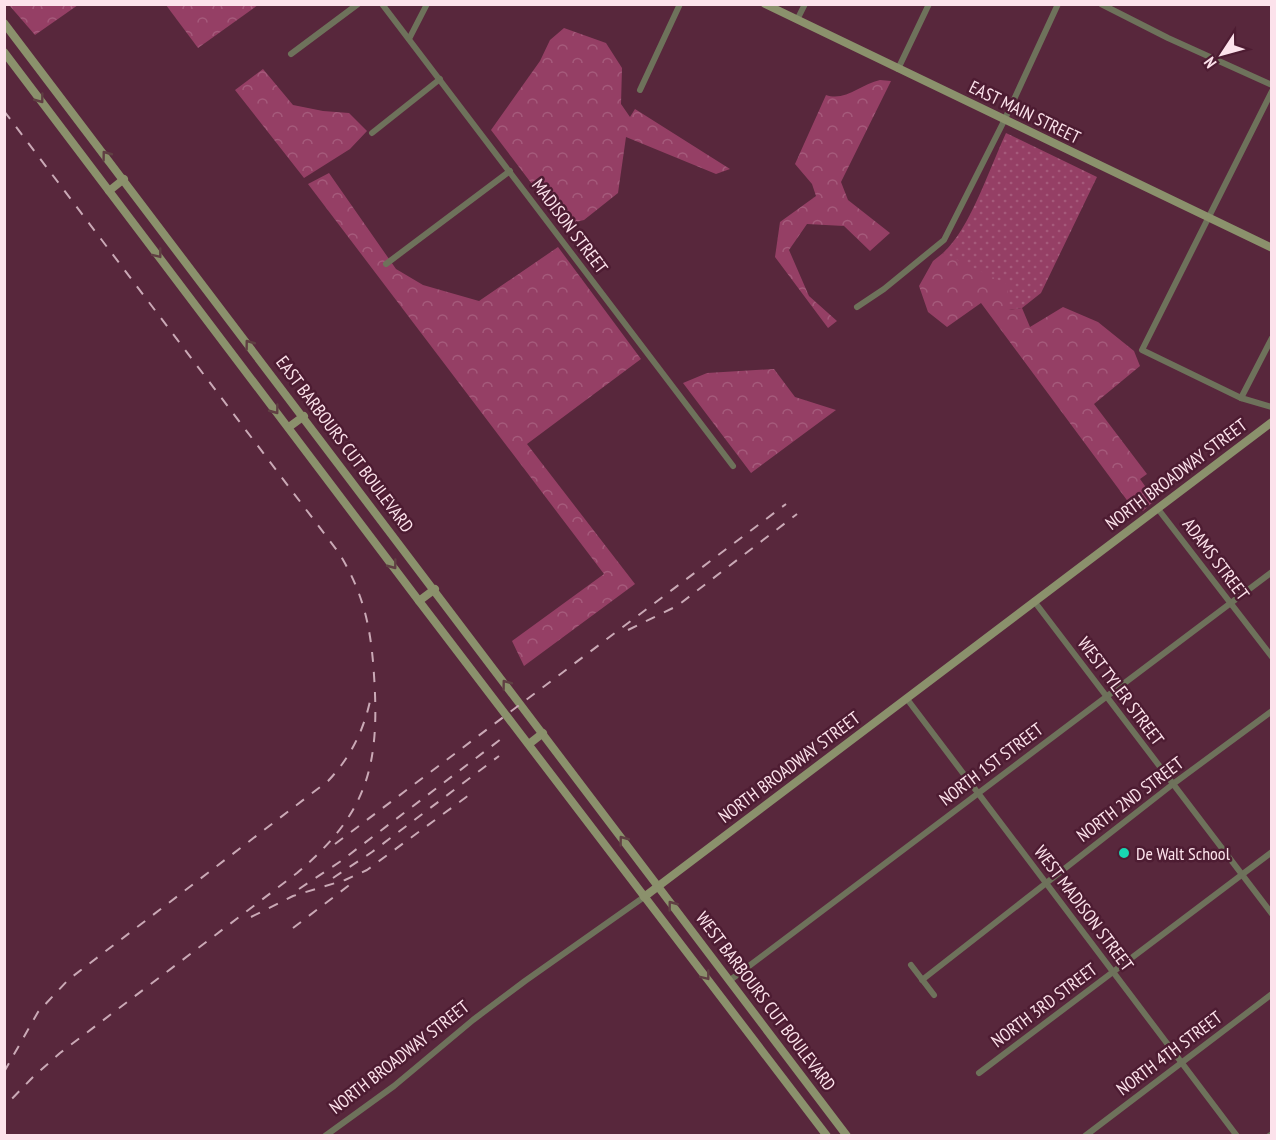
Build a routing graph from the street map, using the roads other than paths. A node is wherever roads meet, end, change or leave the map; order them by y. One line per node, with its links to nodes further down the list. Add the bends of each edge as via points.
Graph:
1 (358, 4): 14 (street)
2 (382, 4): 12 (street, MADISON STREET)
3 (427, 4): 12 (street)
4 (680, 4): 18 (street)
5 (765, 4): 10 (street, EAST MAIN STREET)
6 (805, 4): 10 (street)
7 (929, 4): 15 (street)
8 (1058, 4): 20 (street)
9 (1101, 4): 17 (street)
10 (797, 20): 15 (street, EAST MAIN STREET)
11 (4, 23): 23 (street, EAST BARBOURS CUT BOULEVARD, one-way to 11)
12 (409, 39): 16 (street, MADISON STREET)
13 (4, 52): 24 (street, EAST BARBOURS CUT BOULEVARD, one-way to 24)
14 (291, 54)
15 (897, 69): 20 (street, EAST MAIN STREET)
16 (440, 79): 21 (street); 22 (street, MADISON STREET)
17 (1272, 85)
18 (640, 90)
19 (1272, 91): 25 (street)
20 (1004, 120): 25 (street, EAST MAIN STREET); 30 (street, via 944,240)
21 (372, 133)
22 (510, 171): 27 (street); 37 (street, MADISON STREET)
23 (124, 180): 24 (street); 28 (street, EAST BARBOURS CUT BOULEVARD)
24 (109, 191): 29 (street, EAST BARBOURS CUT BOULEVARD, one-way to 29)
25 (1208, 218): 26 (street, EAST MAIN STREET); 32 (street, via 1142,350)
26 (1272, 248)
27 (386, 264)
28 (201, 282): 29 (street); 34 (street, EAST BARBOURS CUT BOULEVARD, one-way to 28)
29 (187, 293): 36 (street, EAST BARBOURS CUT BOULEVARD, one-way to 36)
30 (857, 308)
31 (1272, 338): 32 (street)
32 (1242, 398): 33 (street)
33 (1272, 407)
34 (304, 416): 36 (street); 40 (street, EAST BARBOURS CUT BOULEVARD)
35 (1272, 422): 38 (street, NORTH BROADWAY STREET)
36 (289, 427): 41 (street, EAST BARBOURS CUT BOULEVARD, one-way to 41)
37 (733, 466)
38 (1158, 509): 42 (street, NORTH BROADWAY STREET); 43 (street, ADAMS STREET)
39 (1272, 572): 43 (street, NORTH 1ST STREET)
40 (435, 590): 41 (street); 48 (street, EAST BARBOURS CUT BOULEVARD, one-way to 40)
41 (420, 601): 49 (street, EAST BARBOURS CUT BOULEVARD)
42 (1034, 601): 45 (street, WEST TYLER STREET); 46 (street, NORTH BROADWAY STREET)
43 (1230, 603): 44 (street, ADAMS STREET); 45 (street, NORTH 1ST STREET)
44 (1272, 657)
45 (1106, 695): 50 (street, WEST TYLER STREET); 51 (street, NORTH 1ST STREET)
46 (907, 699): 51 (street, WEST MADISON STREET); 55 (street, NORTH BROADWAY STREET)
47 (1272, 711): 50 (street, NORTH 2ND STREET)
48 (543, 733): 49 (street); 55 (street, EAST BARBOURS CUT BOULEVARD, one-way to 48)
49 (529, 744): 56 (street, EAST BARBOURS CUT BOULEVARD)
50 (1173, 784): 53 (street, WEST TYLER STREET); 54 (street, NORTH 2ND STREET)
51 (978, 792): 54 (street, WEST MADISON STREET); 61 (street, NORTH 1ST STREET)
52 (1272, 852): 53 (street, NORTH 3RD STREET)
53 (1242, 875): 57 (street, WEST TYLER STREET); 59 (street, NORTH 3RD STREET)
54 (1046, 883): 59 (street, WEST MADISON STREET); 60 (street, NORTH 2ND STREET)
55 (658, 886): 56 (street, NORTH BROADWAY STREET); 61 (street, WEST BARBOURS CUT BOULEVARD, one-way to 55)
56 (645, 897): 67 (street, WEST BARBOURS CUT BOULEVARD, one-way to 67); 68 (street, NORTH BROADWAY STREET, via 525,981)
57 (1272, 914)
58 (911, 965): 60 (street)
59 (1113, 972): 64 (street, WEST MADISON STREET); 65 (street, NORTH 3RD STREET)
60 (922, 980): 63 (street)
61 (729, 981): 66 (street, WEST BARBOURS CUT BOULEVARD)
62 (1272, 994): 64 (street, NORTH 4TH STREET)
63 (934, 995)
64 (1181, 1063): 71 (street, NORTH 4TH STREET); 72 (street, WEST MADISON STREET)
65 (979, 1073)
66 (820, 1100): 67 (street); 70 (street, WEST BARBOURS CUT BOULEVARD)
67 (807, 1109): 69 (street, WEST BARBOURS CUT BOULEVARD)
68 (325, 1136)
69 (827, 1136)
70 (847, 1136)
71 (1085, 1136)
72 (1237, 1136)

